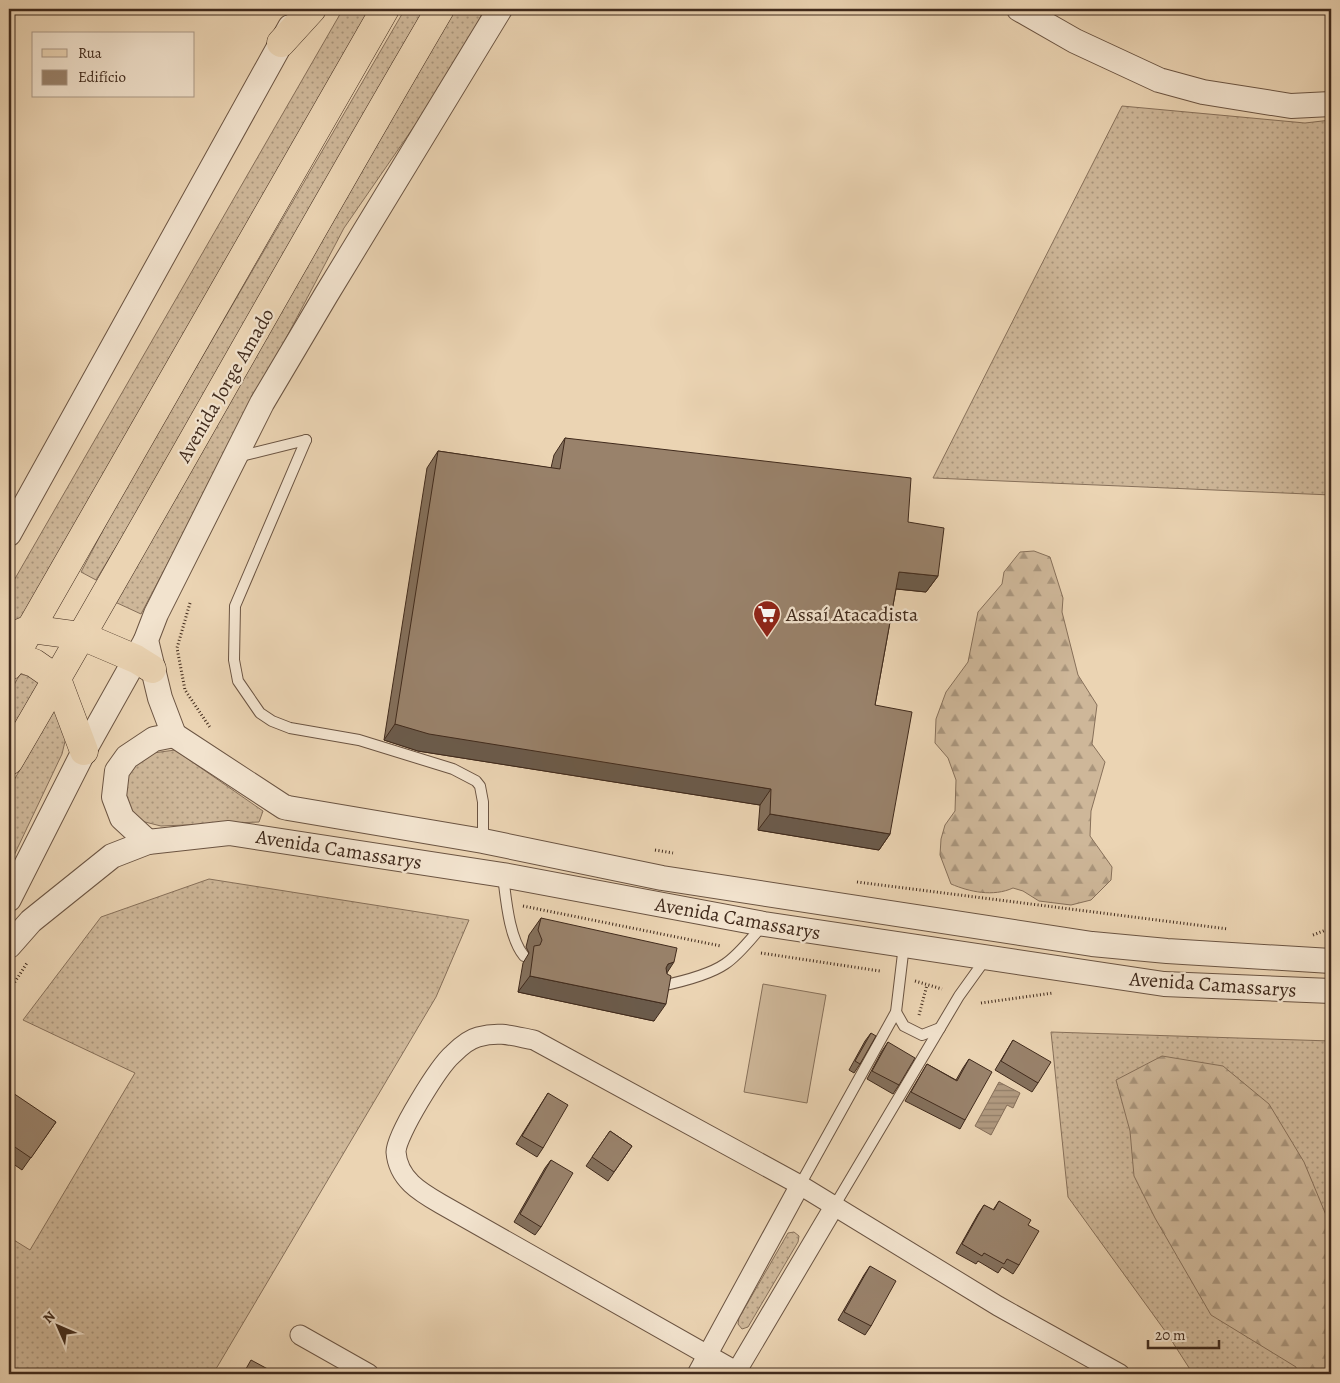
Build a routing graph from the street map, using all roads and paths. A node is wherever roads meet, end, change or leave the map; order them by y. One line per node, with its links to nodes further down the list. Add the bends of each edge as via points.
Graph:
1 (301, 9): 7 (street)
2 (312, 9): 7 (main road)
3 (385, 9): 13 (main road)
4 (440, 9): 12 (main road, Avenida Jorge Amado)
5 (500, 9): 9 (street, via 262,403)
6 (1019, 9): 8 (street, via 1075,41 1159,80 1203,92 1291,106)
7 (281, 43): 10 (street)
8 (1331, 104)
9 (236, 457): 14 (street, via 156,614); 20 (lane, via 306,440 235,606 234,660 238,681 260,713 281,725 359,740 453,768 476,781 483,802)
10 (9, 534)
11 (192, 596): 17 (path, via 177,648 185,690)
12 (82, 636): 13 (main road); 14 (main road); 15 (main road, Avenida Jorge Amado)
13 (14, 649): 15 (main road)
14 (145, 656): 16 (street); 18 (street)
15 (56, 679): 18 (main road); 19 (main road, Avenida Jorge Amado)
16 (174, 735): 20 (street, Avenida Camassarys, via 284,807); 21 (street, via 154,740 127,757 117,771 114,797 122,818)
17 (216, 737)
18 (84, 751): 26 (street)
19 (9, 761)
20 (483, 841): 37 (street, Avenida Camassarys, via 662,878 1092,944)
21 (148, 842): 24 (street, Avenida Camassarys, via 228,833); 33 (street, Avenida Camassarys, via 112,856 31,921)
22 (649, 849): 23 (path)
23 (678, 854)
24 (503, 875): 27 (lane); 28 (street, Avenida Camassarys)
25 (855, 881): 30 (path)
26 (9, 898)
27 (507, 903): 34 (path); 35 (lane, via 518,949)
28 (764, 924): 32 (street, Avenida Camassarys); 34 (lane)
29 (1331, 928): 31 (path)
30 (1237, 930)
31 (1304, 938)
32 (904, 945): 36 (street, Avenida Camassarys); 46 (lane)
33 (9, 946)
34 (741, 950): 39 (path); 42 (lane, via 725,964 685,981)
35 (524, 956)
36 (987, 958): 45 (street, Avenida Camassarys, via 1164,984); 48 (lane)
37 (1331, 961)
38 (28, 962): 44 (path)
39 (880, 971)
40 (914, 980): 41 (path)
41 (928, 985): 43 (path); 47 (path)
42 (661, 986)
43 (942, 989)
44 (9, 991)
45 (1331, 991)
46 (896, 1012): 48 (lane, via 904,1026 922,1035); 49 (lane)
47 (918, 1018)
48 (940, 1028): 50 (lane)
49 (800, 1185): 50 (street); 52 (street); 52 (street, via 534,1040 500,1033 476,1038 452,1054 398,1139 396,1152 400,1166 408,1182 423,1193)
50 (835, 1205): 53 (street); 56 (street, via 998,1306)
51 (300, 1336): 54 (street)
52 (708, 1355): 53 (street); 55 (street)
53 (737, 1373)
54 (369, 1374)
55 (697, 1374)
56 (1120, 1374)

